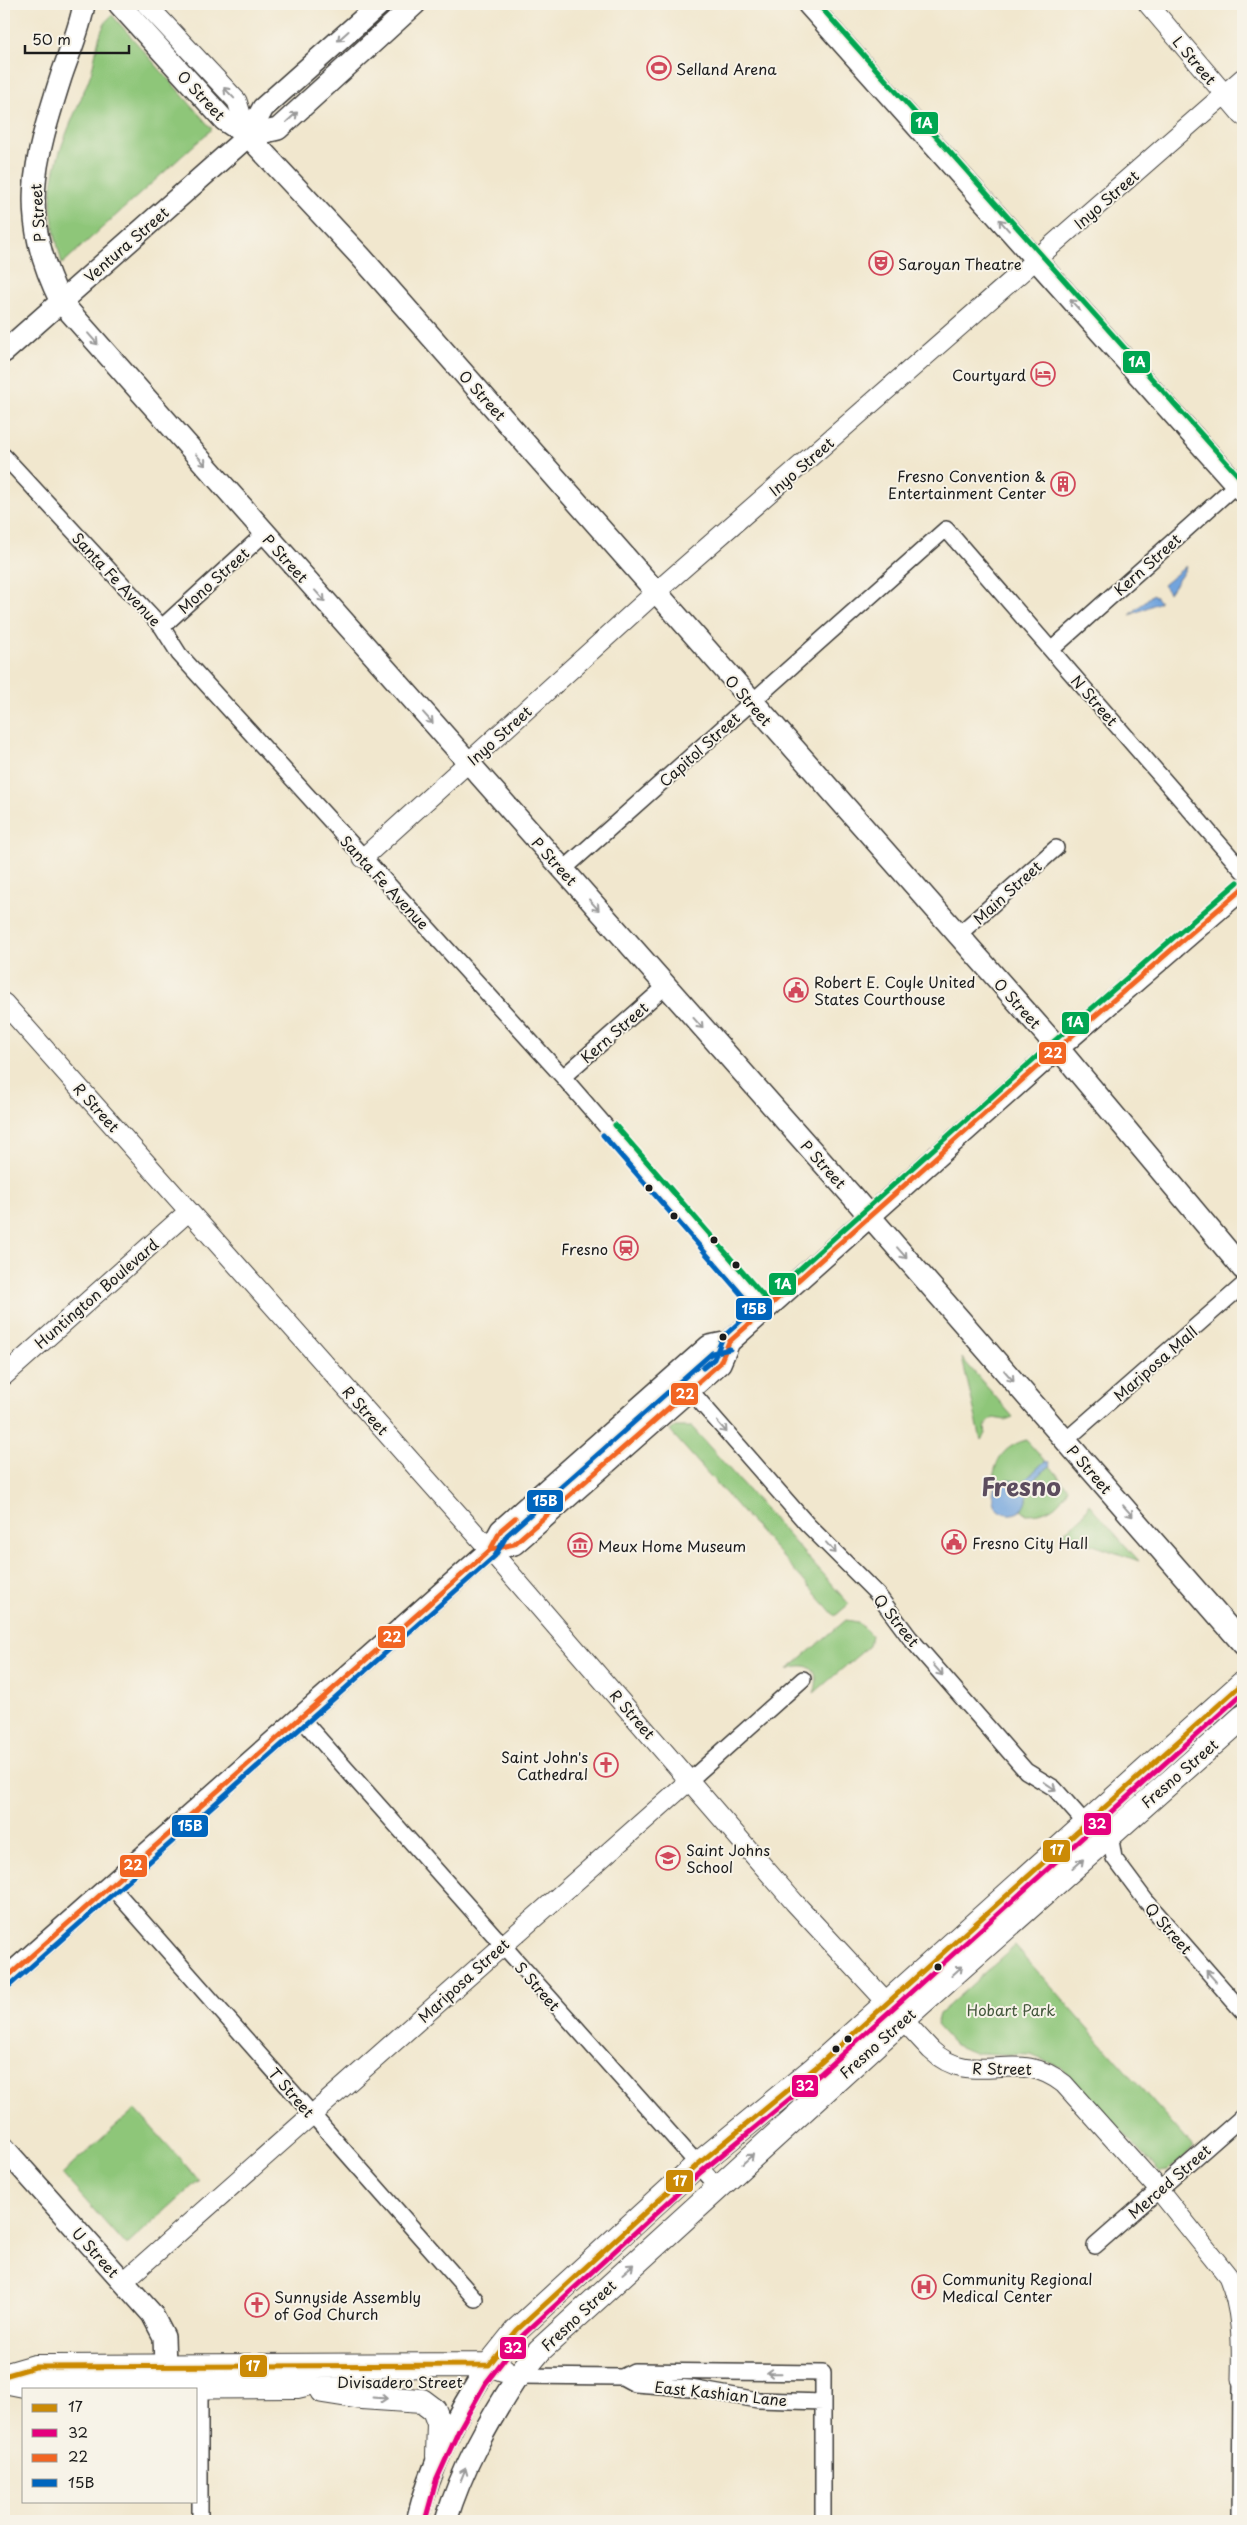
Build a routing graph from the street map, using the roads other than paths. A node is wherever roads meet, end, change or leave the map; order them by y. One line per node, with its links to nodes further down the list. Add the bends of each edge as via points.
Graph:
1 (119, 4): 11 (main road, O Street, via 224,120)
2 (146, 4): 11 (street, O Street, one-way to 2, via 237,100)
3 (380, 4): 11 (main road, Ventura Street, one-way to 11, via 262,108)
4 (415, 4): 11 (main road, Ventura Street, one-way to 4, via 278,129)
5 (808, 4): 12 (main road, one-way to 5)
6 (1148, 4): 9 (street, L Street)
7 (86, 8): 13 (main road, P Street, via 39,150 33,196 40,254)
8 (1243, 78): 9 (street, Inyo Street)
9 (1224, 94): 10 (street, L Street); 12 (street, Inyo Street)
10 (1243, 116)
11 (248, 136): 13 (main road, Ventura Street); 19 (main road, O Street, via 362,258)
12 (1036, 261): 16 (main road, one-way to 12); 19 (street, Inyo Street)
13 (61, 302): 14 (main road, Ventura Street); 18 (main road, P Street, one-way to 18)
14 (4, 352)
15 (4, 456): 20 (street, Santa Fe Avenue)
16 (1241, 485): 21 (street, Kern Street)
17 (946, 529): 21 (street, N Street); 22 (street, Capitol Street)
18 (265, 534): 20 (street, Mono Street); 23 (main road, P Street, one-way to 23)
19 (656, 592): 22 (main road, O Street); 23 (street, Inyo Street)
20 (162, 627): 25 (street, Santa Fe Avenue, via 178,654)
21 (1051, 650): 27 (street, N Street)
22 (752, 702): 26 (street, Capitol Street); 29 (main road, O Street)
23 (468, 763): 25 (street, Inyo Street); 26 (main road, P Street)
24 (1056, 848): 29 (street, Main Street)
25 (363, 858): 33 (street, Santa Fe Avenue)
26 (563, 870): 30 (main road, P Street, one-way to 30)
27 (1243, 871)
28 (1243, 888): 32 (main road)
29 (957, 936): 32 (main road, O Street)
30 (666, 986): 33 (street, Kern Street); 35 (main road, P Street, one-way to 35)
31 (4, 1003): 34 (street, R Street)
32 (1058, 1048): 35 (main road); 36 (main road, O Street)
33 (562, 1077): 38 (street, Santa Fe Avenue)
34 (189, 1212): 40 (street, Huntington Boulevard); 43 (street, R Street)
35 (870, 1216): 38 (main road); 42 (main road, P Street, one-way to 42)
36 (1243, 1269)
37 (1243, 1285): 42 (street, Mariposa Mall)
38 (765, 1310): 39 (main road)
39 (729, 1342): 41 (main road, via 720,1363); 43 (main road, via 709,1346 501,1530)
40 (4, 1376)
41 (690, 1390): 43 (main road, via 514,1544); 50 (street, Q Street, one-way to 50, via 807,1524 878,1595 910,1638 1026,1771 1054,1788)
42 (1066, 1440): 44 (main road, P Street, one-way to 44)
43 (490, 1550): 47 (main road); 49 (street, R Street)
44 (1243, 1644)
45 (803, 1679): 49 (street, Mariposa Street)
46 (1243, 1683): 50 (main road, Fresno Street)
47 (299, 1716): 52 (main road); 53 (street, S Street)
48 (1243, 1717): 51 (main road, Fresno Street)
49 (690, 1780): 53 (street, Mariposa Street); 55 (street, R Street, via 789,1896)
50 (1086, 1824): 55 (main road, Fresno Street)
51 (1110, 1834): 56 (street, Q Street, one-way to 51, via 1146,1902 1114,1858); 57 (main road, Fresno Street, one-way to 51)
52 (110, 1885): 54 (main road); 58 (street, T Street)
53 (502, 1946): 58 (street, Mariposa Street); 61 (street, S Street)
54 (4, 1980)
55 (888, 2002): 57 (street, R Street); 61 (main road, Fresno Street, via 815,2068)
56 (1243, 2012)
57 (904, 2019): 62 (main road, Fresno Street, one-way to 57); 63 (street, R Street, via 938,2057 952,2064 974,2069 1031,2066 1055,2077)
58 (312, 2114): 65 (street, Mariposa Street); 66 (street, T Street)
59 (1243, 2116): 63 (street, Merced Street)
60 (4, 2148): 65 (main road, U Street)
61 (696, 2166): 62 (street, S Street); 69 (main road, Fresno Street, via 517,2330)
62 (718, 2187): 71 (main road, Fresno Street, one-way to 62, via 540,2350)
63 (1159, 2190): 64 (street, Merced Street); 73 (street, R Street, via 1220,2264 1233,2288 1241,2328)
64 (1095, 2246)
65 (123, 2282): 68 (main road, U Street, via 159,2326 164,2337)
66 (475, 2299)
67 (316, 2365): 68 (main road, Divisadero Street); 69 (main road, Divisadero Street); 77 (main road, via 276,2375 215,2377)
68 (165, 2366): 70 (main road, Divisadero Street, via 35,2367); 75 (main road, via 153,2376 102,2376)
69 (484, 2373): 71 (main road, Divisadero Street); 76 (main road, Divisadero Street, via 314,2382); 79 (main road)
70 (4, 2376)
71 (518, 2376): 72 (street, East Kashian Lane); 82 (main road, one-way to 71, via 478,2440)
72 (622, 2377): 78 (street, East Kashian Lane, via 635,2384 690,2388 758,2400); 78 (street, East Kashian Lane, one-way to 72, via 823,2373 634,2370)
73 (1242, 2380): 84 (street)
74 (4, 2381): 75 (main road, Divisadero Street, via 34,2387)
75 (60, 2386): 77 (main road, Divisadero Street)
76 (297, 2386): 77 (main road, Divisadero Street); 79 (main road, one-way to 79, via 361,2397 422,2401 434,2410 439,2423)
77 (200, 2387): 80 (street)
78 (822, 2402): 83 (street)
79 (438, 2456): 81 (main road)
80 (200, 2521)
81 (417, 2521)
82 (446, 2521)
83 (823, 2521)
84 (1240, 2521)

